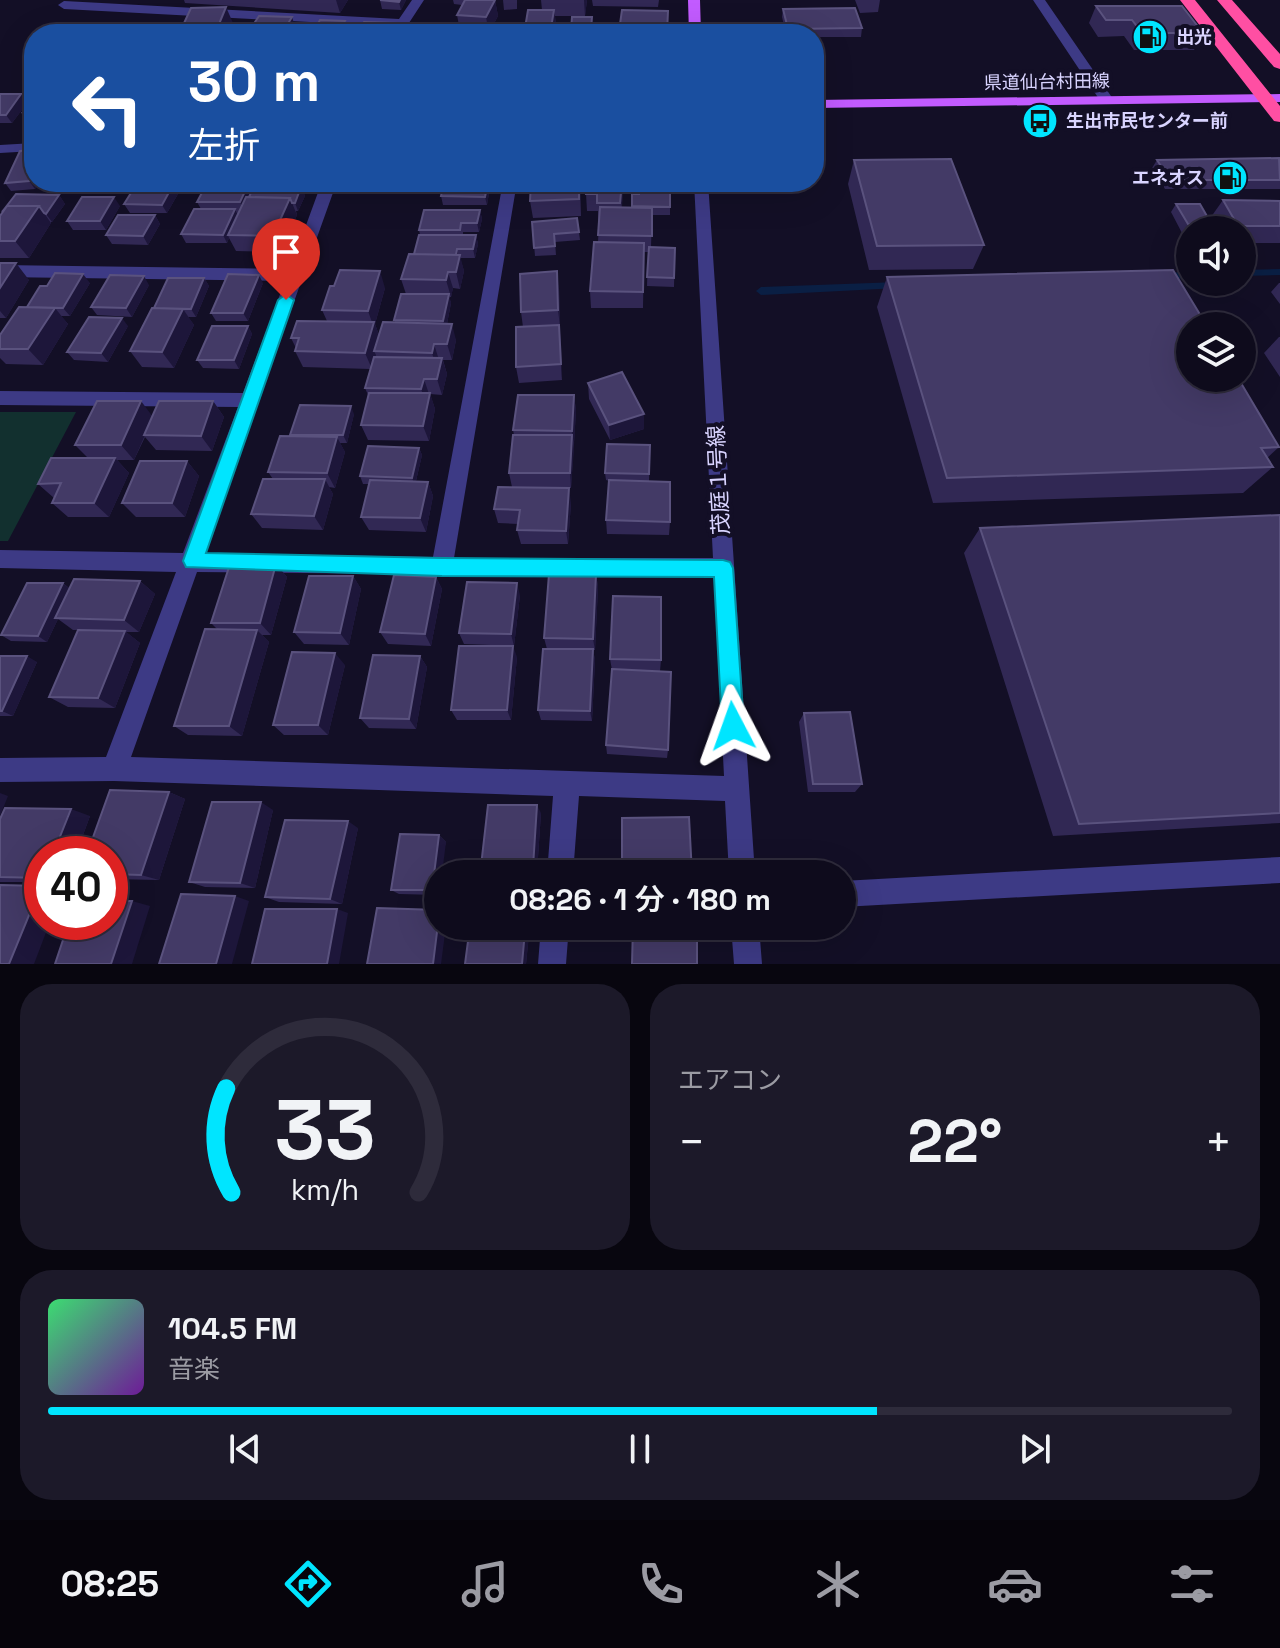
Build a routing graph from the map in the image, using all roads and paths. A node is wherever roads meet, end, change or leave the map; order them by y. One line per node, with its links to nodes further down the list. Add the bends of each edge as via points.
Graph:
1 (418, 0): 6 (street, via 403,23)
2 (694, 0): 7 (main road)
3 (1039, 0): 10 (street)
4 (1187, 0): 9 (highway)
5 (1224, 0): 8 (highway)
6 (64, 5)
7 (695, 24)
8 (1280, 64)
9 (1272, 98): 10 (main road, 県道仙台村田線); 12 (highway)
10 (1106, 99): 11 (main road, 県道仙台村田線)
11 (824, 104)
12 (1280, 117)
13 (24, 148): 14 (street)
14 (0, 149)
15 (326, 192): 19 (street)
16 (508, 192): 24 (street)
17 (702, 192): 25 (street, 茂庭１号線)
18 (0, 271): 19 (street)
19 (295, 275): 21 (street)
20 (0, 398): 21 (street)
21 (249, 400): 23 (street)
22 (0, 559): 23 (street)
23 (193, 561): 24 (street); 26 (street)
24 (442, 567): 25 (street)
25 (723, 568): 29 (street, 茂庭１号線)
26 (114, 769): 27 (street); 28 (street)
27 (0, 770)
28 (567, 784): 29 (street); 30 (street)
29 (737, 789): 31 (street, 茂庭１号線)
30 (561, 860)
31 (741, 860)
32 (1280, 870): 33 (street)
33 (856, 893)
34 (554, 940): 36 (street)
35 (746, 940): 37 (street)
36 (552, 964)
37 (748, 964)

